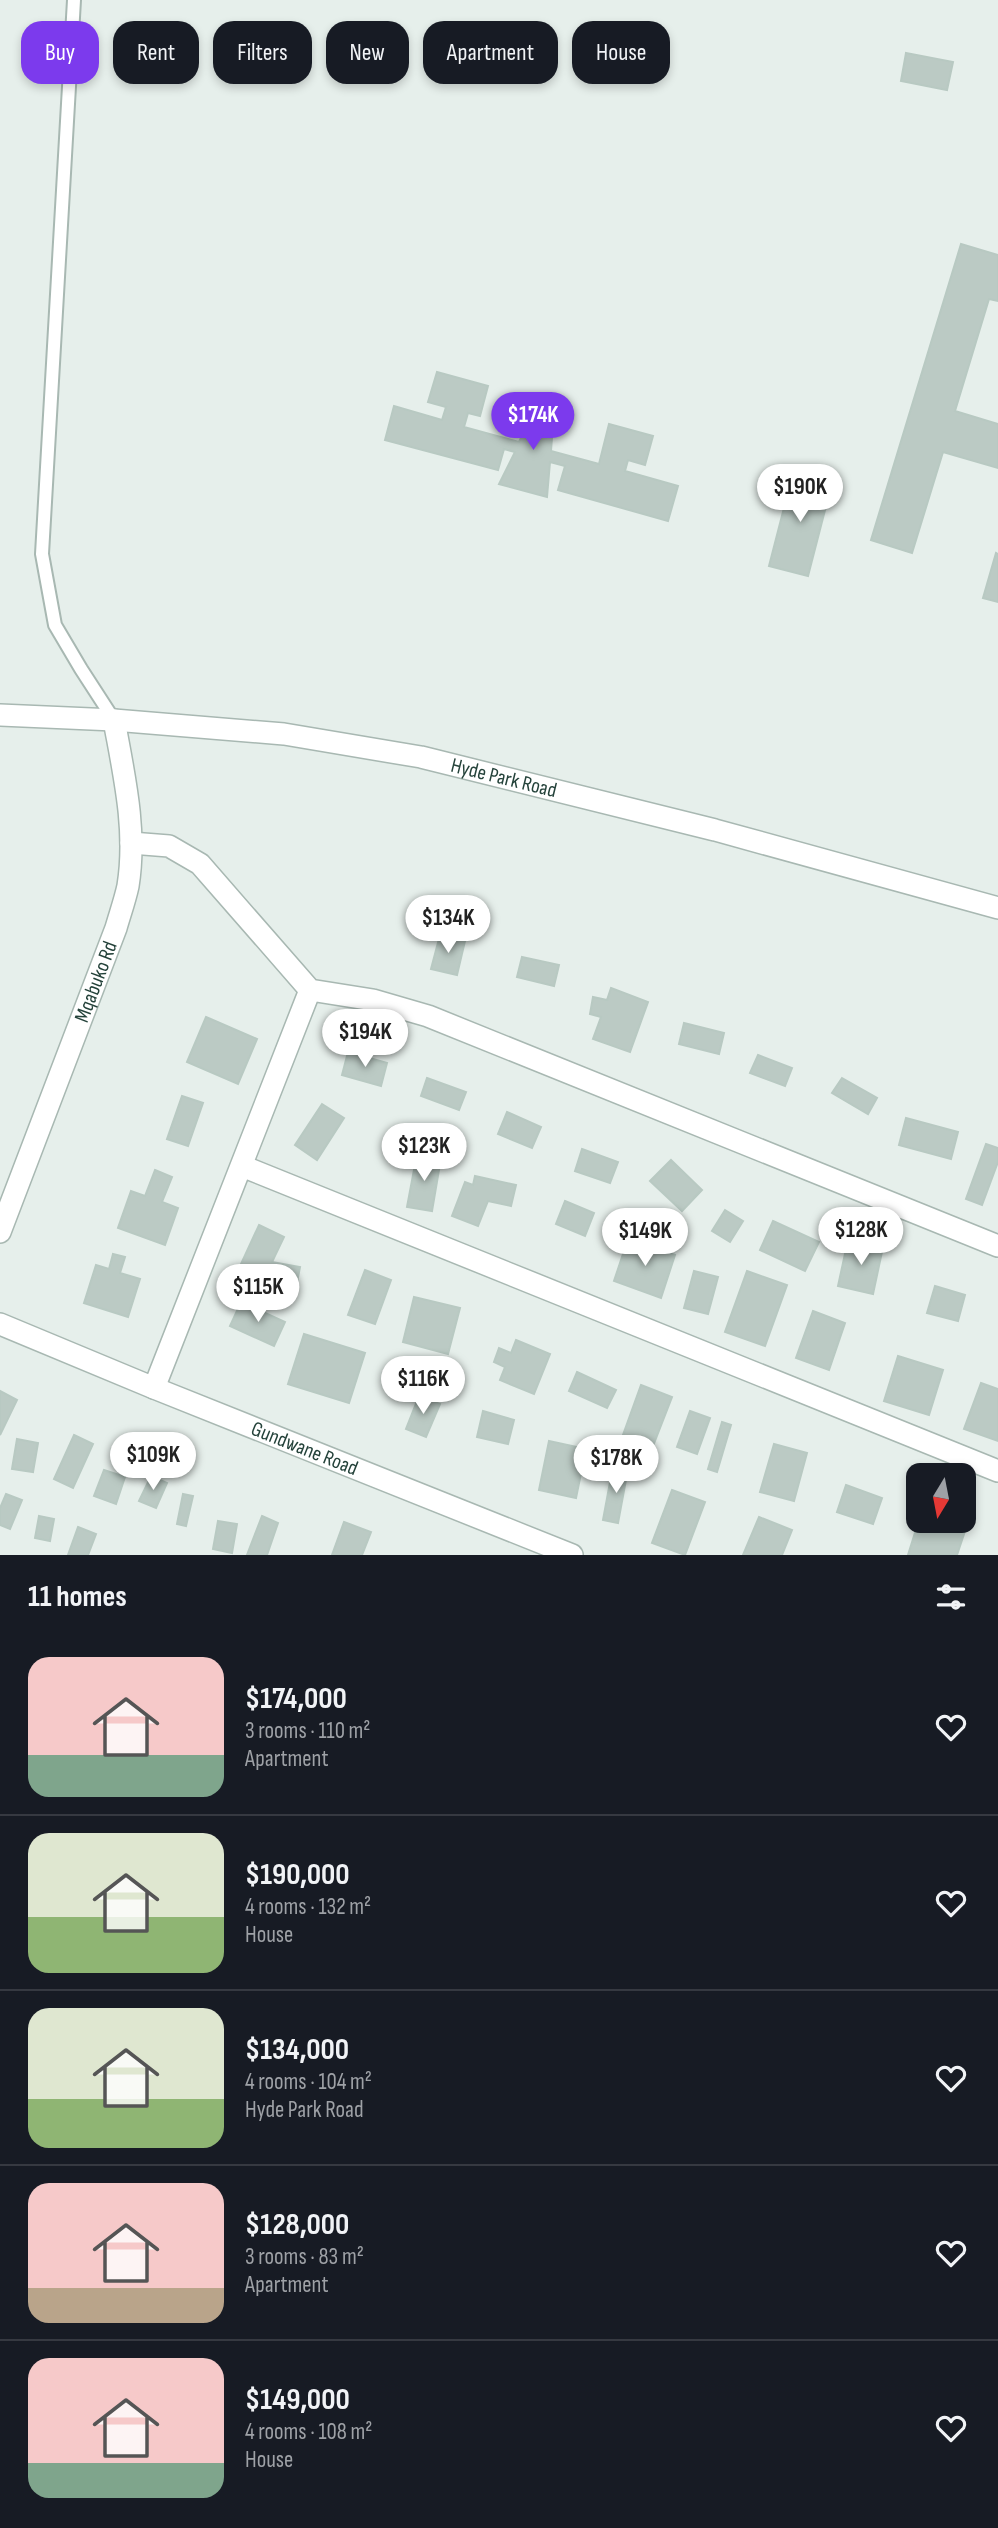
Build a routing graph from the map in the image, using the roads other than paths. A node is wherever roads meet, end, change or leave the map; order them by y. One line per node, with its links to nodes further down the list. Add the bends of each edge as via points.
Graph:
1 (74, 0): 3 (lane, via 42,554 55,625)
2 (0, 715): 3 (street, Hyde Park Road)
3 (114, 720): 4 (street, Mqabuko Rd, via 130,806); 5 (street, Hyde Park Road, via 284,734 421,757 715,830)
4 (131, 843): 6 (street, via 169,846 200,864); 8 (street, Mqabuko Rd, via 128,886 116,928)
5 (998, 908)
6 (310, 990): 7 (street); 9 (street, via 373,1000 428,1016)
7 (242, 1166): 11 (street); 12 (street)
8 (0, 1232)
9 (998, 1246)
10 (0, 1324): 11 (street, Gundwane Road)
11 (154, 1388): 13 (street, Gundwane Road)
12 (998, 1472)
13 (572, 1555)

